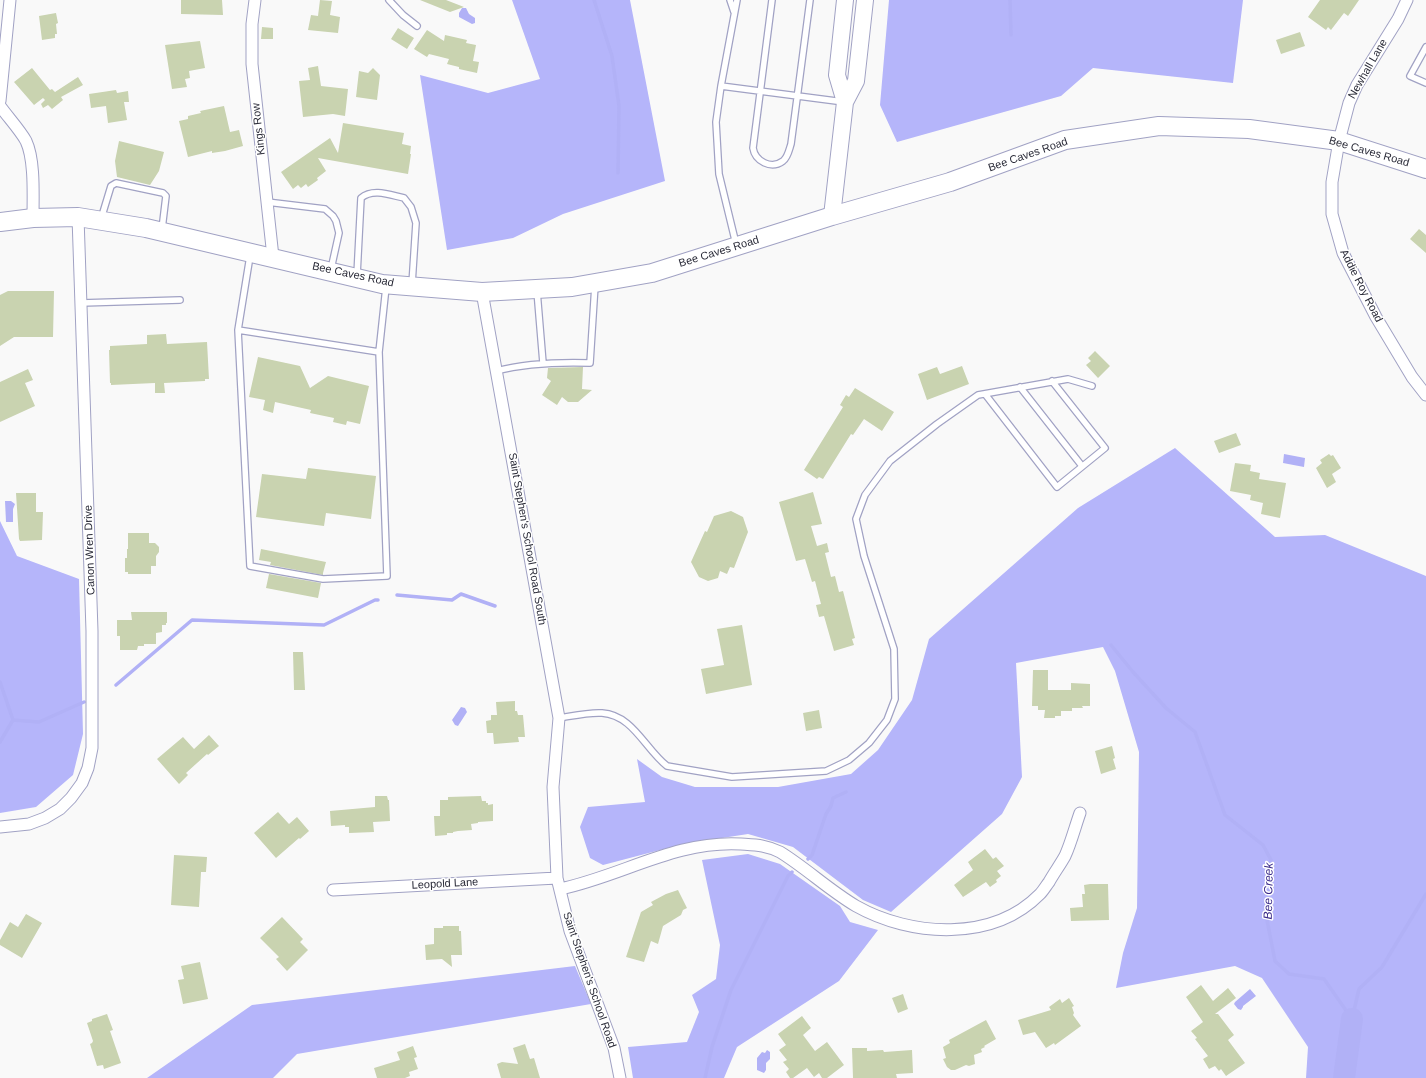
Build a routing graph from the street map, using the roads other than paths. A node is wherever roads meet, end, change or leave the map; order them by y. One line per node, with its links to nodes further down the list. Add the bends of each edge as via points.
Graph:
1 (10, 0): 18 (street)
2 (255, 0): 23 (street, Kings Row, via 252,64)
3 (389, 0): 12 (lane)
4 (730, 0): 11 (lane)
5 (737, 0): 11 (lane)
6 (772, 0): 16 (lane)
7 (810, 0): 17 (lane)
8 (845, 0): 19 (street, via 837,75)
9 (865, 0): 19 (street, via 856,81)
10 (1407, 0): 21 (street, Newhall Lane, via 1357,85 1349,103)
11 (734, 12): 15 (lane)
12 (417, 26)
13 (1426, 47): 14 (lane, via 1410,76)
14 (1426, 84)
15 (721, 86): 16 (lane); 30 (lane, via 716,122 719,174)
16 (760, 91): 17 (lane); 17 (lane, via 753,148 754,154 770,165 782,162 789,151)
17 (797, 96): 19 (lane)
18 (0, 101)
19 (844, 102): 24 (street)
20 (0, 106): 26 (street, via 26,141 33,187)
21 (1339, 141): 22 (main road, Bee Caves Road); 24 (main road, Bee Caves Road, via 1249,129 1159,126 1065,140 950,182); 50 (street, Addie Roy Road, via 1332,182 1332,214 1343,253 1376,317 1412,377)
22 (1426, 169)
23 (267, 202): 32 (street, Kings Row); 33 (lane, via 325,209 333,216 339,233)
24 (832, 216): 30 (main road, Bee Caves Road)
25 (78, 217): 26 (main road, Bee Caves Road); 27 (main road, Bee Caves Road); 41 (street, Canon Wren Drive)
26 (33, 218): 28 (main road, Bee Caves Road)
27 (101, 220): 29 (main road, Bee Caves Road); 29 (lane, via 111,186 116,184 163,193 166,196)
28 (0, 222)
29 (162, 231): 31 (main road, Bee Caves Road)
30 (737, 247): 35 (main road, Bee Caves Road, via 652,273)
31 (250, 252): 32 (main road, Bee Caves Road); 42 (lane)
32 (273, 257): 33 (main road, Bee Caves Road)
33 (330, 271): 34 (main road, Bee Caves Road)
34 (356, 278): 36 (main road, Bee Caves Road); 37 (lane, via 361,198 373,192 404,198 411,207 416,223)
35 (595, 283): 38 (main road, Bee Caves Road); 44 (lane, via 590,363)
36 (386, 284): 37 (main road, Bee Caves Road); 43 (lane)
37 (412, 286): 39 (main road, Bee Caves Road)
38 (537, 289): 39 (main road, Bee Caves Road); 44 (lane)
39 (482, 292): 45 (street, Saint Stephen's School Road South)
40 (180, 300): 41 (lane)
41 (81, 304): 55 (street, Canon Wren Drive, via 92,631 92,748 82,782 60,809 29,824)
42 (238, 330): 43 (lane); 43 (lane, via 250,566 323,579 387,576)
43 (379, 352)
44 (543, 363): 45 (lane)
45 (496, 371): 52 (street, Saint Stephen's School Road South)
46 (1052, 382): 47 (lane, via 1068,379); 48 (lane); 51 (lane, via 1105,448)
47 (1092, 386)
48 (1020, 387): 49 (lane); 51 (lane)
49 (985, 394): 51 (lane, via 1057,487); 52 (lane, via 978,395 890,461 865,496 856,519 864,556 894,649 895,698 886,720 869,743 849,760 826,771 732,777 667,766 631,726 613,715 602,713)
50 (1426, 395)
51 (1082, 466)
52 (559, 718): 53 (street, Saint Stephen's School Road South)
53 (553, 787): 56 (street, Saint Stephen's School Road)
54 (1080, 813): 58 (street, via 1065,856 1040,894 1013,914 960,929 922,928 880,917 851,902 780,852 757,845 715,844 691,848)
55 (0, 827)
56 (557, 878): 57 (street, Leopold Lane); 58 (street, Saint Stephen's School Road)
57 (333, 890)
58 (560, 890): 59 (street, Saint Stephen's School Road, via 570,931 614,1048)
59 (620, 1078)

